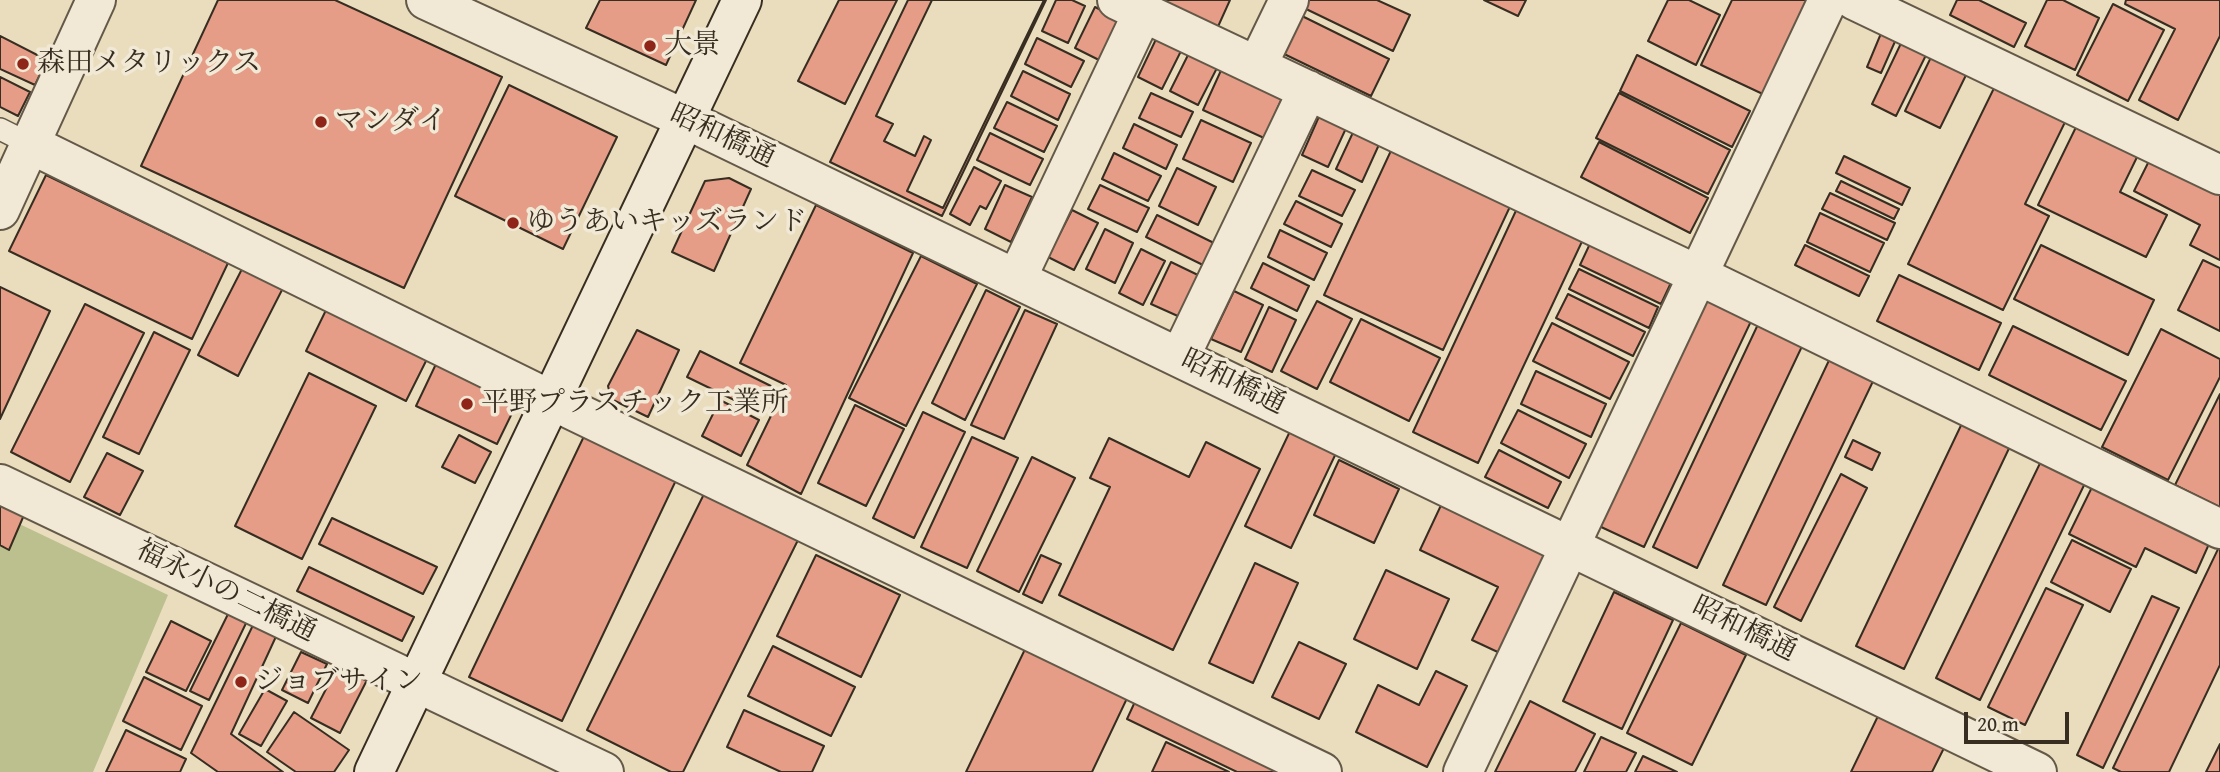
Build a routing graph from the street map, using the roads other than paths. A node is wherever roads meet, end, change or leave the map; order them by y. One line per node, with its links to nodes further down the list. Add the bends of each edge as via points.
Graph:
1 (96, 0): 11 (street)
2 (426, 0): 10 (street, 昭和橋通)
3 (742, 0): 10 (street)
4 (1289, 0): 8 (street)
5 (1828, 0): 14 (street)
6 (1854, 0): 12 (street)
7 (1130, 6): 8 (street); 15 (street)
8 (1257, 66): 9 (street)
9 (1308, 90): 14 (street); 16 (street)
10 (685, 118): 15 (street, 昭和橋通); 17 (street)
11 (16, 137): 13 (street); 17 (street)
12 (2220, 175)
13 (0, 210)
14 (1698, 275): 19 (street); 20 (street)
15 (1017, 278): 16 (street, 昭和橋通)
16 (1180, 357): 20 (street, 昭和橋通)
17 (551, 400): 21 (street); 24 (street)
18 (0, 484): 21 (street, 福永小の二橋通)
19 (2220, 529)
20 (1569, 545): 25 (street); 26 (street, 昭和橋通)
21 (416, 682): 22 (street); 23 (street, 福永小の二橋通)
22 (374, 772)
23 (604, 772)
24 (1322, 772)
25 (1463, 772)
26 (2037, 772)

